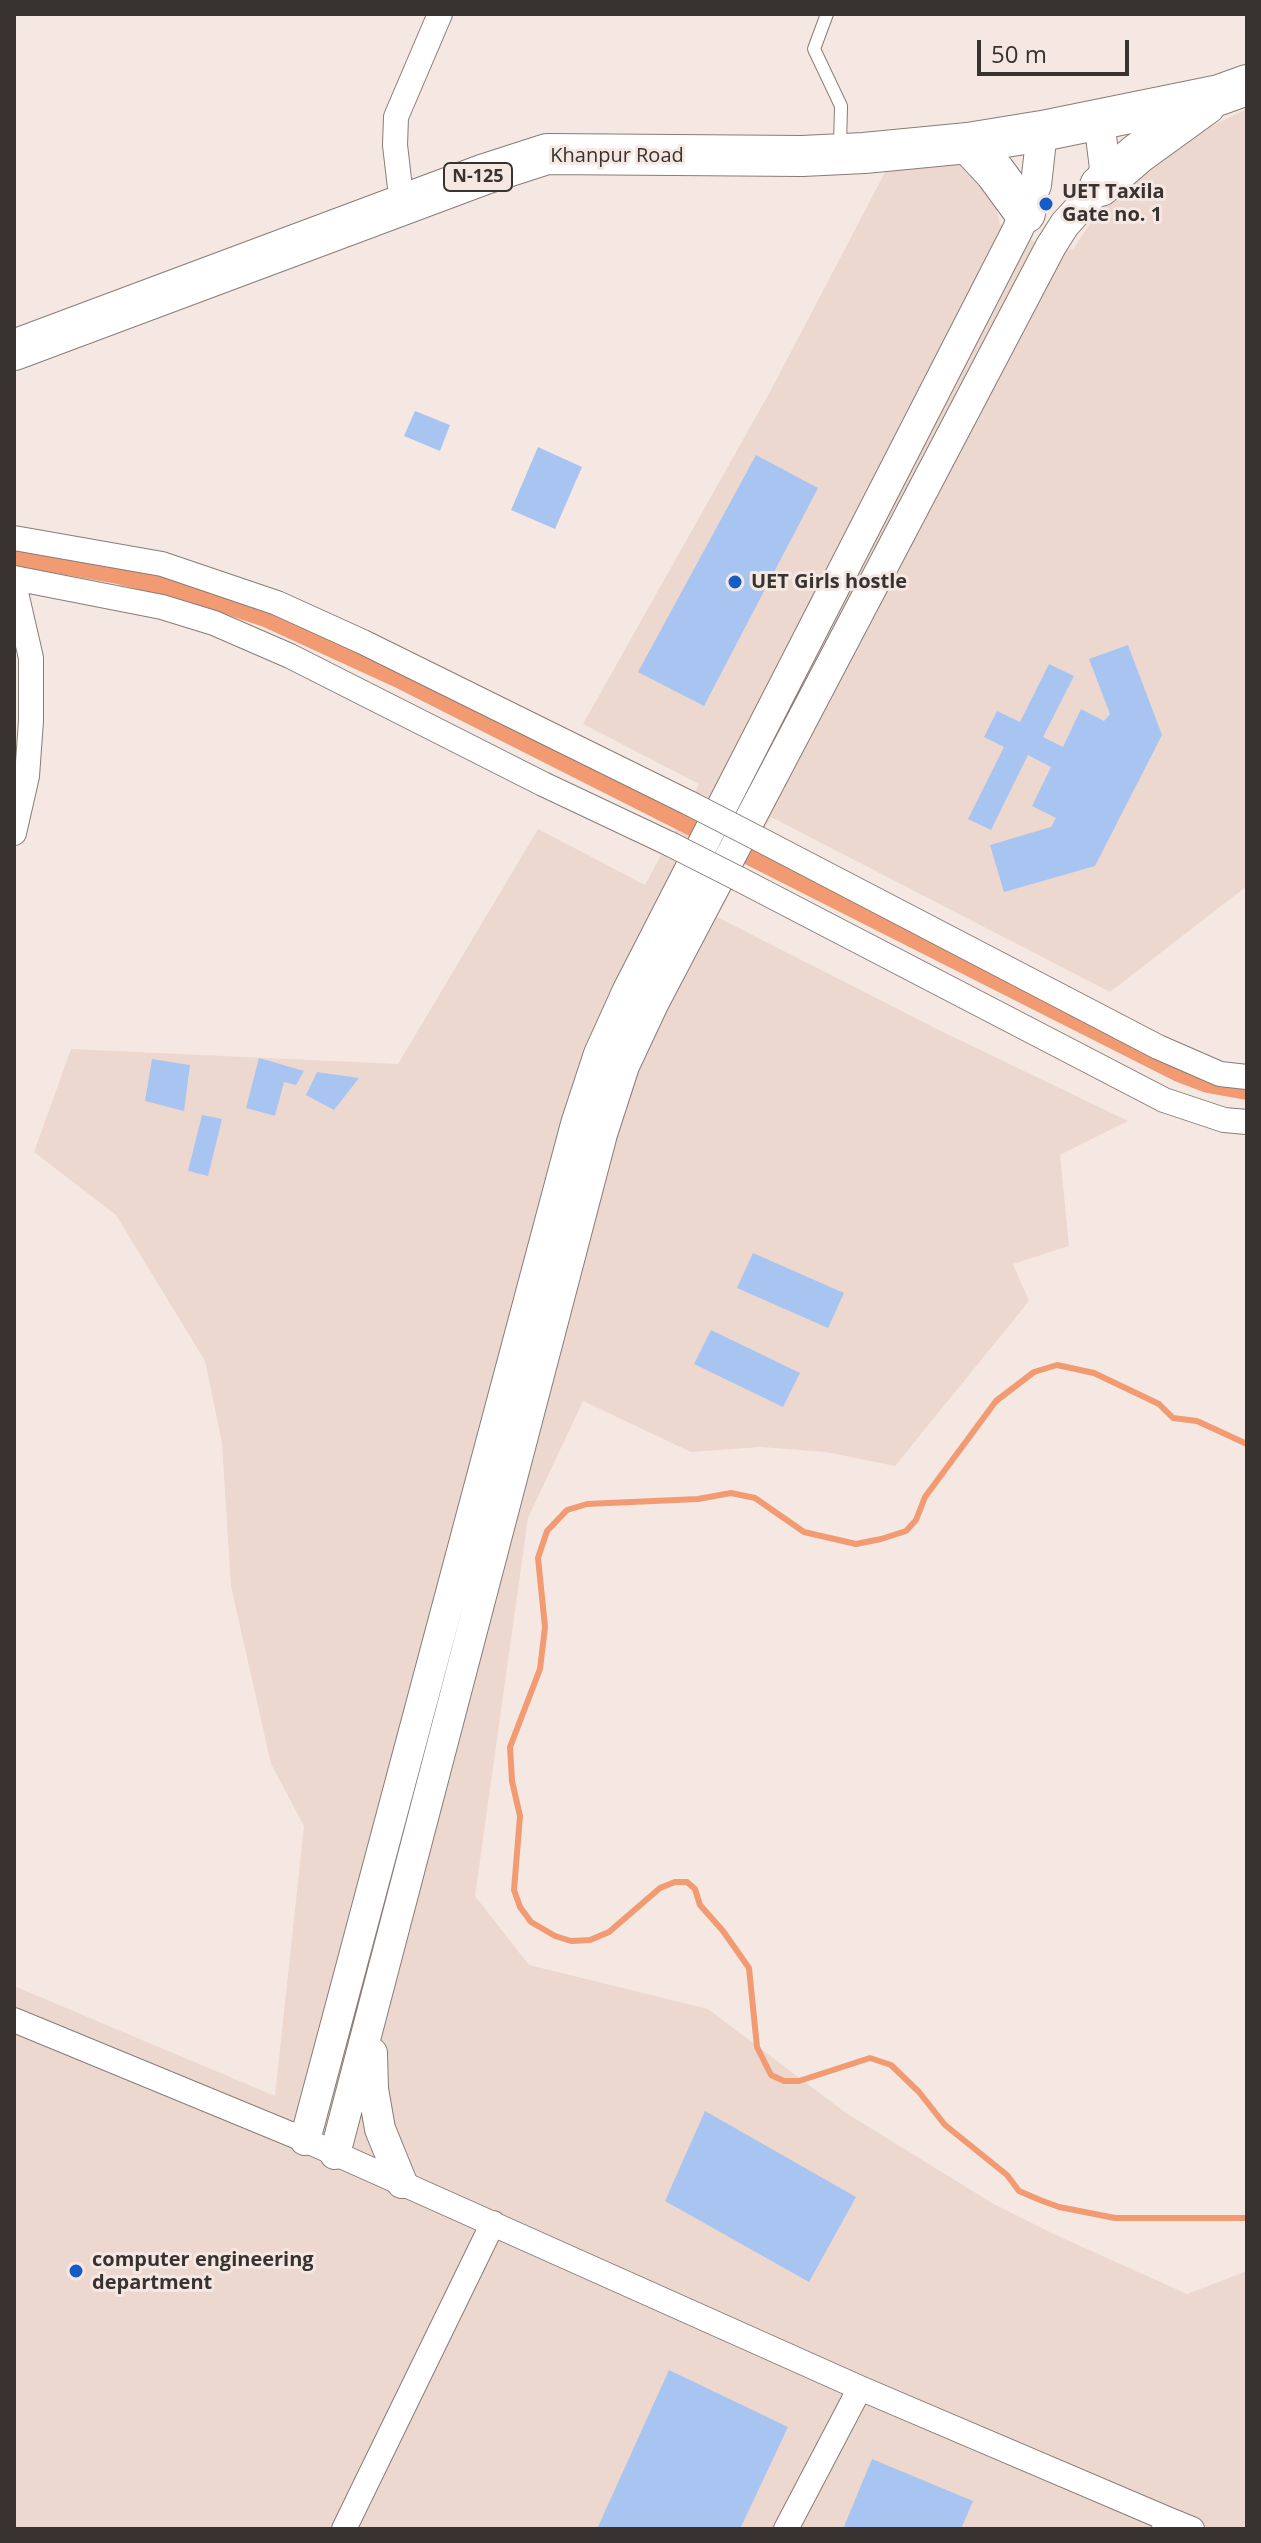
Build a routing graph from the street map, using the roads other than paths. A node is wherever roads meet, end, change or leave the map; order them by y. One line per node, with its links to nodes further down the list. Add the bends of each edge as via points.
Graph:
1 (440, 14): 10 (street, via 396,117)
2 (827, 14): 7 (lane, via 814,49 841,106)
3 (1233, 90): 4 (highway, Khanpur Road / N-125); 8 (highway, via 1137,154)
4 (1099, 121): 5 (highway, Khanpur Road / N-125); 8 (street, via 1105,168)
5 (1042, 131): 6 (highway, Khanpur Road / N-125); 9 (street)
6 (968, 143): 7 (highway, Khanpur Road / N-125); 9 (highway)
7 (840, 154): 10 (highway, Khanpur Road / N-125, via 547,154)
8 (1089, 197): 9 (street); 18 (street, via 1051,246 624,1066)
9 (1030, 199): 20 (street, via 599,1054)
10 (402, 205): 11 (highway, Khanpur Road / N-125)
11 (14, 350)
12 (14, 538): 16 (street, bridge, via 162,564 277,603 691,804 1158,1047 1220,1074)
13 (14, 578): 17 (street, bridge, via 162,607 290,656 739,879 1164,1100)
14 (14, 584): 15 (street, via 31,658 27,776)
15 (14, 833)
16 (1247, 1077)
17 (1247, 1122)
18 (372, 2019): 21 (street); 22 (street, via 373,2089 380,2129)
19 (14, 2020): 20 (street)
20 (305, 2140): 21 (street)
21 (335, 2154): 22 (street)
22 (402, 2183): 23 (street)
23 (493, 2223): 24 (street); 26 (street)
24 (860, 2388): 25 (street); 27 (street)
25 (1164, 2523): 28 (street)
26 (344, 2529)
27 (786, 2529)
28 (1192, 2529)

